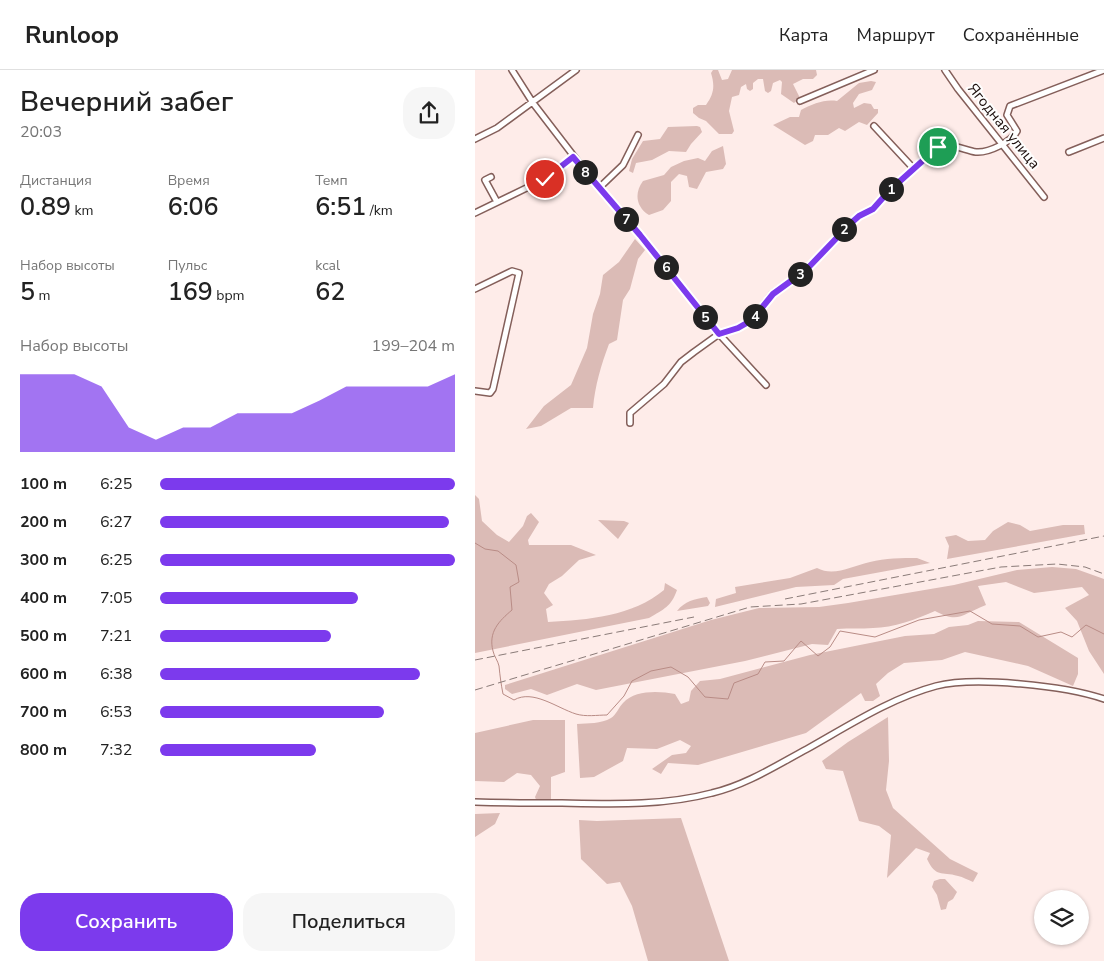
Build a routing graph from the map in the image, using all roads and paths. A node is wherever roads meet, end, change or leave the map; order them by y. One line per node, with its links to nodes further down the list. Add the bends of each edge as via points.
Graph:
1 (512, 70): 7 (street)
2 (576, 70): 7 (street)
3 (874, 70): 6 (street)
4 (945, 70): 12 (street, Ягодная улица)
5 (1104, 70): 12 (street, via 1010,106 1007,115 1017,131 1012,139)
6 (801, 101)
7 (533, 103): 11 (street); 14 (street)
8 (874, 126): 15 (street)
9 (638, 135): 17 (street, via 623,165)
10 (1104, 138): 13 (street)
11 (475, 139)
12 (1002, 144): 15 (street, via 978,152 941,146); 18 (street, Ягодная улица)
13 (1069, 152)
14 (573, 157): 17 (street); 19 (street, via 545,179)
15 (914, 169): 22 (street, via 873,209 850,224 806,270 773,294 752,320)
16 (491, 177): 19 (street, via 485,180)
17 (599, 188): 22 (street)
18 (1044, 197)
19 (497, 202): 20 (street)
20 (475, 213)
21 (475, 289): 24 (street, via 512,270 519,273 493,389 490,393)
22 (719, 334): 23 (street); 25 (street, via 681,362 664,384 630,413)
23 (767, 384)
24 (475, 391)
25 (630, 423)
26 (1104, 699): 27 (street, via 1041,687 953,683 915,693 750,780 713,793 626,805)
27 (475, 802)

